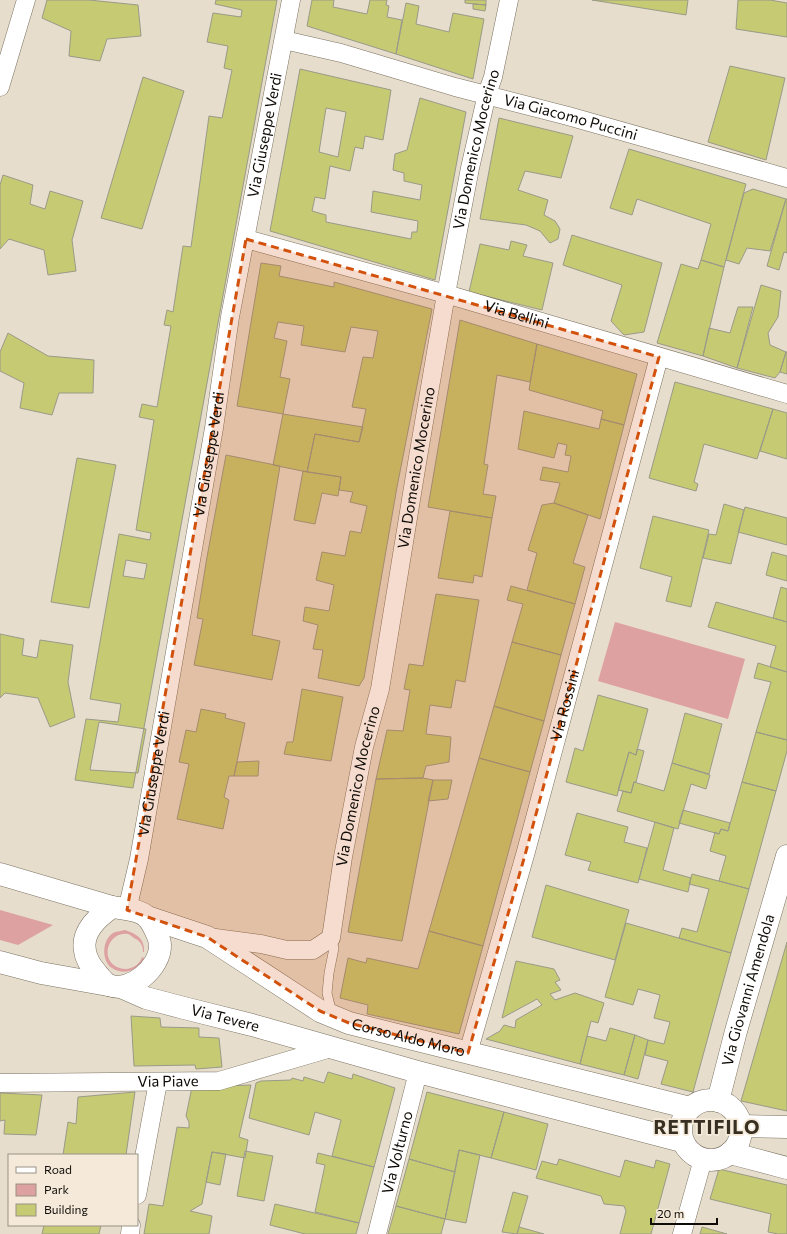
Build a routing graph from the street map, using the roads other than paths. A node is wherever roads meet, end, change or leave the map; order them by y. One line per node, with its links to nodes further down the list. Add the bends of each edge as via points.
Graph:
1 (26, 0): 5 (street)
2 (291, 0): 4 (street, Via Giuseppe Verdi)
3 (509, 0): 6 (street, Via Domenico Mocerino)
4 (284, 40): 6 (street, Via Giacomo Puccini, via 341,53); 8 (street, Via Giuseppe Verdi)
5 (0, 88)
6 (487, 94): 7 (street, Via Giacomo Puccini); 9 (street, Via Domenico Mocerino)
7 (787, 178)
8 (246, 239): 9 (street, Via Bellini); 14 (street, Via Giuseppe Verdi, via 230,317 214,428)
9 (446, 294): 10 (street, Via Bellini); 16 (street, Via Domenico Mocerino, via 380,690 364,747)
10 (659, 357): 11 (street, Via Bellini); 21 (street, Via Rossini, via 527,847)
11 (787, 394)
12 (787, 856): 25 (street, Via Giovanni Amendola)
13 (0, 874): 14 (street, Corso Aldo Moro)
14 (129, 911): 15 (street, Corso Aldo Moro); 18 (street, via 156,931 160,945 157,958 144,976 132,984); 18 (street, via 101,915 90,929 84,950 91,967)
15 (207, 937): 16 (street, via 288,950 313,950); 19 (street, Corso Aldo Moro, via 320,1011)
16 (331, 938): 19 (lane, Via Domenico Mocerino, via 334,948 326,993)
17 (0, 962): 18 (street, Via Tevere)
18 (115, 986): 20 (street, Via Tevere, via 146,998)
19 (332, 1016): 21 (street, Corso Aldo Moro, via 349,1023)
20 (331, 1048): 22 (street, Corso Aldo Moro); 23 (street, Via Piave, via 219,1081)
21 (468, 1053): 26 (street, Corso Aldo Moro)
22 (418, 1072): 29 (street, Corso Aldo Moro); 34 (street, Via Volturno)
23 (158, 1082): 24 (street, Via Piave); 33 (street)
24 (0, 1083)
25 (718, 1101): 26 (street, via 703,1101); 27 (street, via 732,1108)
26 (690, 1108): 29 (street, via 682,1122)
27 (741, 1126): 28 (street); 30 (street, via 740,1137)
28 (787, 1127)
29 (682, 1140): 31 (street, via 687,1149)
30 (730, 1153): 31 (street, via 722,1158); 32 (street)
31 (703, 1159): 35 (street)
32 (787, 1168)
33 (138, 1190)
34 (377, 1234)
35 (682, 1234)

